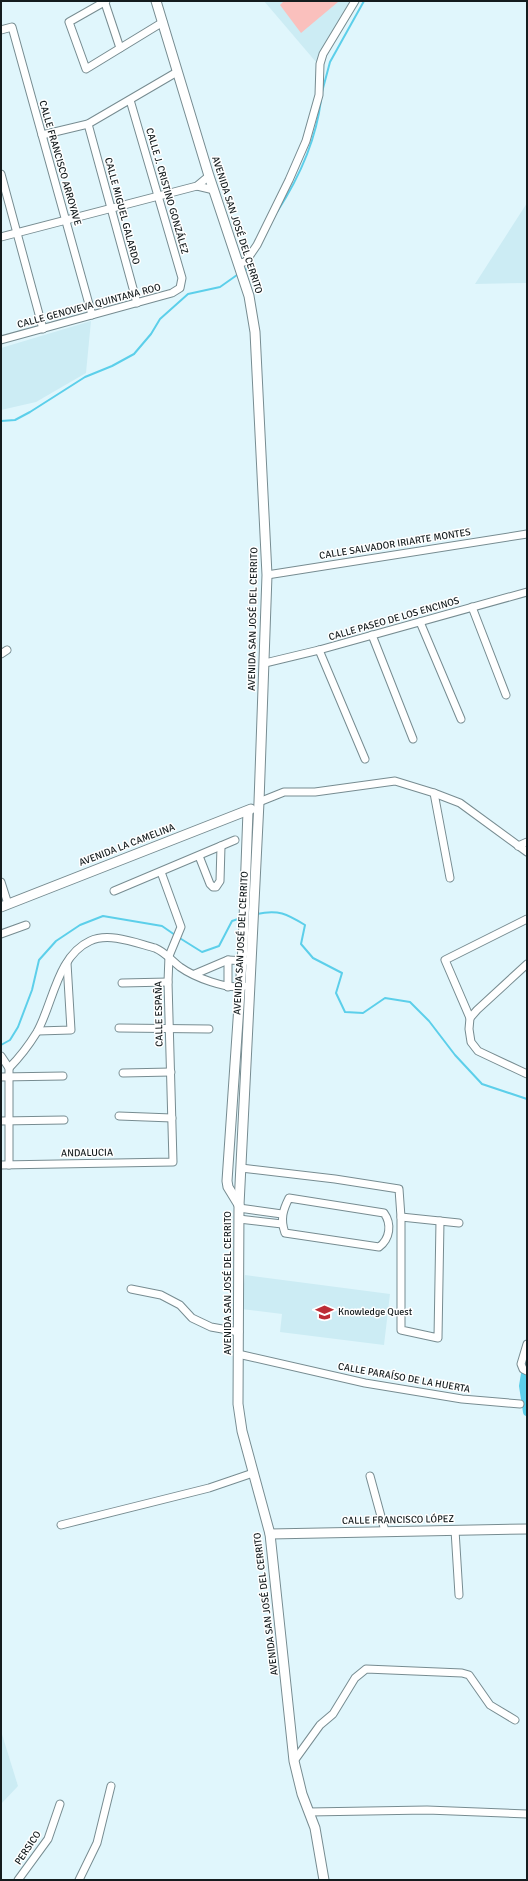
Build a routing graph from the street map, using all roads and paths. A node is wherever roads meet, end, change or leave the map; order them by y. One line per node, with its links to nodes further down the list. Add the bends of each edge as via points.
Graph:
1 (156, 1): 4 (street, AVENIDA SAN JOSÉ DEL CERRITO)
2 (355, 1): 20 (street, via 320,64 320,95 306,141 289,180 257,245 246,262)
3 (105, 2): 6 (street); 6 (street, via 69,22 86,69)
4 (163, 22): 6 (street); 7 (street, AVENIDA SAN JOSÉ DEL CERRITO)
5 (1, 30): 10 (street, CALLE FRANCISCO ARROYAVE, via 12,27)
6 (120, 48)
7 (177, 72): 8 (street); 12 (street, AVENIDA SAN JOSÉ DEL CERRITO)
8 (130, 100): 9 (street); 15 (street, CALLE J. CRISTINO GONZÁLEZ)
9 (88, 124): 10 (street); 16 (street, CALLE MIGUEL GALARDO)
10 (42, 135): 17 (street, CALLE FRANCISCO ARROYAVE)
11 (1, 174): 18 (street)
12 (209, 176): 13 (street); 14 (street, AVENIDA SAN JOSÉ DEL CERRITO)
13 (197, 186): 14 (street); 15 (street)
14 (214, 190): 20 (street, AVENIDA SAN JOSÉ DEL CERRITO)
15 (158, 196): 16 (street); 21 (street, CALLE J. CRISTINO GONZÁLEZ, via 182,278)
16 (111, 208): 17 (street); 22 (street, CALLE MIGUEL GALARDO)
17 (66, 220): 18 (street); 23 (street, CALLE FRANCISCO ARROYAVE)
18 (17, 233): 19 (street); 24 (street)
19 (1, 237)
20 (239, 264): 27 (street, AVENIDA SAN JOSÉ DEL CERRITO, via 250,296 255,332)
21 (180, 288): 22 (street, CALLE GENOVEVA QUINTANA ROO, via 172,293)
22 (137, 303): 23 (street, CALLE GENOVEVA QUINTANA ROO)
23 (92, 315): 24 (street, CALLE GENOVEVA QUINTANA ROO)
24 (44, 329): 25 (street, CALLE GENOVEVA QUINTANA ROO)
25 (1, 340)
26 (527, 534): 27 (street, CALLE SALVADOR IRIARTE MONTES)
27 (267, 575): 33 (street, AVENIDA SAN JOSÉ DEL CERRITO)
28 (527, 592): 29 (street, CALLE PASEO DE LOS ENCINOS)
29 (472, 608): 30 (street, CALLE PASEO DE LOS ENCINOS); 34 (street)
30 (420, 622): 31 (street, CALLE PASEO DE LOS ENCINOS); 35 (street)
31 (372, 635): 32 (street, CALLE PASEO DE LOS ENCINOS); 36 (street)
32 (319, 650): 33 (street, CALLE PASEO DE LOS ENCINOS); 37 (street)
33 (265, 662): 39 (street, AVENIDA SAN JOSÉ DEL CERRITO)
34 (506, 695)
35 (461, 719)
36 (413, 738)
37 (365, 759)
38 (434, 793): 39 (street, via 395,781 315,792 284,792); 44 (street, via 460,803); 48 (street)
39 (259, 802): 40 (street, AVENIDA LA CAMELINA); 52 (street, AVENIDA SAN JOSÉ DEL CERRITO)
40 (248, 812): 51 (street, AVENIDA LA CAMELINA); 52 (street, AVENIDA SAN JOSÉ DEL CERRITO)
41 (235, 840): 43 (street)
42 (527, 842): 44 (street)
43 (221, 846): 46 (street); 46 (street, via 220,881 216,887 210,884)
44 (518, 846): 45 (street)
45 (527, 852)
46 (199, 856): 47 (street)
47 (161, 872): 50 (street); 56 (street, CALLE ESPAÑA, via 181,923)
48 (450, 878)
49 (1, 882): 51 (street)
50 (114, 891)
51 (5, 905)
52 (249, 909): 58 (street, AVENIDA SAN JOSÉ DEL CERRITO)
53 (527, 920): 67 (street, via 445,960)
54 (26, 925): 55 (street)
55 (1, 934)
56 (169, 956): 59 (street, via 155,948 110,938 90,941 77,950); 61 (street, via 178,965); 62 (street, CALLE ESPAÑA)
57 (228, 960): 58 (street); 61 (street); 65 (street)
58 (246, 961): 64 (street, AVENIDA SAN JOSÉ DEL CERRITO); 66 (street, AVENIDA SAN JOSÉ DEL CERRITO)
59 (67, 963): 71 (street, via 56,983); 71 (street, via 71,1030)
60 (527, 964): 67 (street)
61 (195, 974): 65 (street)
62 (168, 982): 63 (street); 69 (street, CALLE ESPAÑA)
63 (122, 983)
64 (250, 984): 66 (street); 88 (street, AVENIDA SAN JOSÉ DEL CERRITO)
65 (228, 987): 66 (street)
66 (240, 987): 89 (street, AVENIDA SAN JOSÉ DEL CERRITO)
67 (470, 1018): 76 (street, via 471,1042 478,1051)
68 (119, 1028): 69 (street)
69 (169, 1028): 70 (street); 74 (street, CALLE ESPAÑA)
70 (209, 1029)
71 (38, 1030): 73 (street)
72 (2, 1057): 73 (street)
73 (9, 1068): 79 (street)
74 (170, 1072): 75 (street); 81 (street, CALLE ESPAÑA)
75 (123, 1073)
76 (527, 1074)
77 (63, 1076): 79 (street)
78 (1, 1077): 79 (street)
79 (9, 1077): 83 (street)
80 (120, 1116): 81 (street)
81 (172, 1118): 85 (street, CALLE ESPAÑA)
82 (64, 1120): 83 (street)
83 (10, 1121): 84 (street); 87 (street)
84 (1, 1122)
85 (173, 1162): 87 (street, ANDALUCIA)
86 (1, 1165): 87 (street, ANDALUCIA)
87 (9, 1165)
88 (241, 1168): 90 (street, AVENIDA SAN JOSÉ DEL CERRITO); 93 (street, via 399,1189)
89 (227, 1181): 90 (street, via 235,1188); 91 (street, AVENIDA SAN JOSÉ DEL CERRITO)
90 (240, 1182): 91 (street, AVENIDA SAN JOSÉ DEL CERRITO)
91 (239, 1206): 92 (street); 94 (street, AVENIDA SAN JOSÉ DEL CERRITO)
92 (282, 1214): 97 (street); 97 (street, via 290,1198 384,1213 388,1217 389,1231 385,1243 379,1247 285,1233)
93 (401, 1217): 95 (street); 95 (street, via 401,1330 438,1338)
94 (239, 1219): 97 (street); 99 (street, AVENIDA SAN JOSÉ DEL CERRITO)
95 (440, 1221): 96 (street)
96 (459, 1223)
97 (282, 1224)
98 (131, 1289): 99 (street, via 161,1295 180,1305 192,1318 211,1327)
99 (239, 1332): 101 (street, AVENIDA SAN JOSÉ DEL CERRITO)
100 (527, 1344): 102 (street, via 521,1364)
101 (238, 1354): 103 (street, CALLE PARAÍSO DE LA HUERTA, via 365,1383 462,1399); 104 (street, AVENIDA SAN JOSÉ DEL CERRITO, via 238,1404)
102 (525, 1370)
103 (520, 1404)
104 (253, 1473): 106 (street, via 209,1488); 110 (street, AVENIDA SAN JOSÉ DEL CERRITO)
105 (370, 1476): 109 (street)
106 (61, 1524)
107 (527, 1529): 108 (street, CALLE FRANCISCO LÓPEZ)
108 (454, 1530): 109 (street, CALLE FRANCISCO LÓPEZ); 111 (street)
109 (385, 1531): 110 (street, CALLE FRANCISCO LÓPEZ)
110 (270, 1534): 113 (street, AVENIDA SAN JOSÉ DEL CERRITO)
111 (459, 1595)
112 (515, 1720): 113 (street, via 490,1705 469,1675 366,1669 355,1678 333,1714 320,1725)
113 (294, 1760): 116 (street, AVENIDA SAN JOSÉ DEL CERRITO)
114 (111, 1786): 119 (street, via 97,1843)
115 (60, 1804): 118 (street, PERSICO, via 48,1839)
116 (309, 1812): 117 (street, via 427,1810); 120 (street, AVENIDA SAN JOSÉ DEL CERRITO, via 315,1828)
117 (527, 1814)
118 (18, 1880)
119 (79, 1880)
120 (324, 1880)

